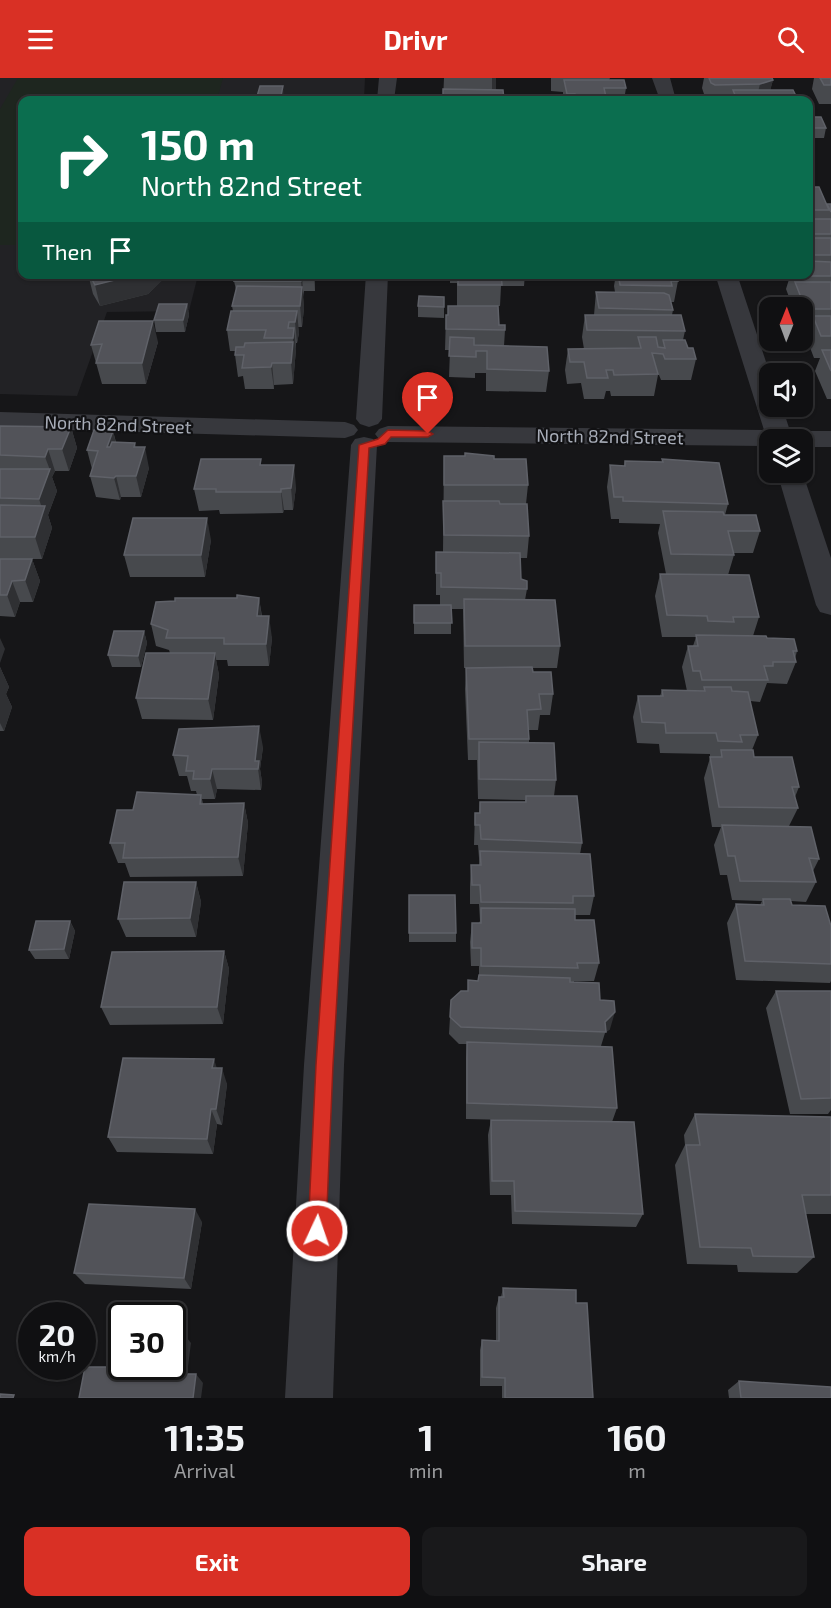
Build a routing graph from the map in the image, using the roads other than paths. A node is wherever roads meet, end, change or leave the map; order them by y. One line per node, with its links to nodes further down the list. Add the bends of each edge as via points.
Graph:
1 (388, 78): 3 (street)
2 (661, 78): 4 (street)
3 (386, 96)
4 (667, 96)
5 (376, 279): 9 (street)
6 (728, 279): 8 (street)
7 (0, 420): 9 (street, North 82nd Street)
8 (776, 429)
9 (366, 432): 10 (street, North 82nd Street); 15 (street, via 324,1065)
10 (759, 439)
11 (813, 439): 12 (street, North 82nd Street)
12 (831, 439)
13 (793, 483): 14 (street)
14 (831, 605)
15 (309, 1398)

